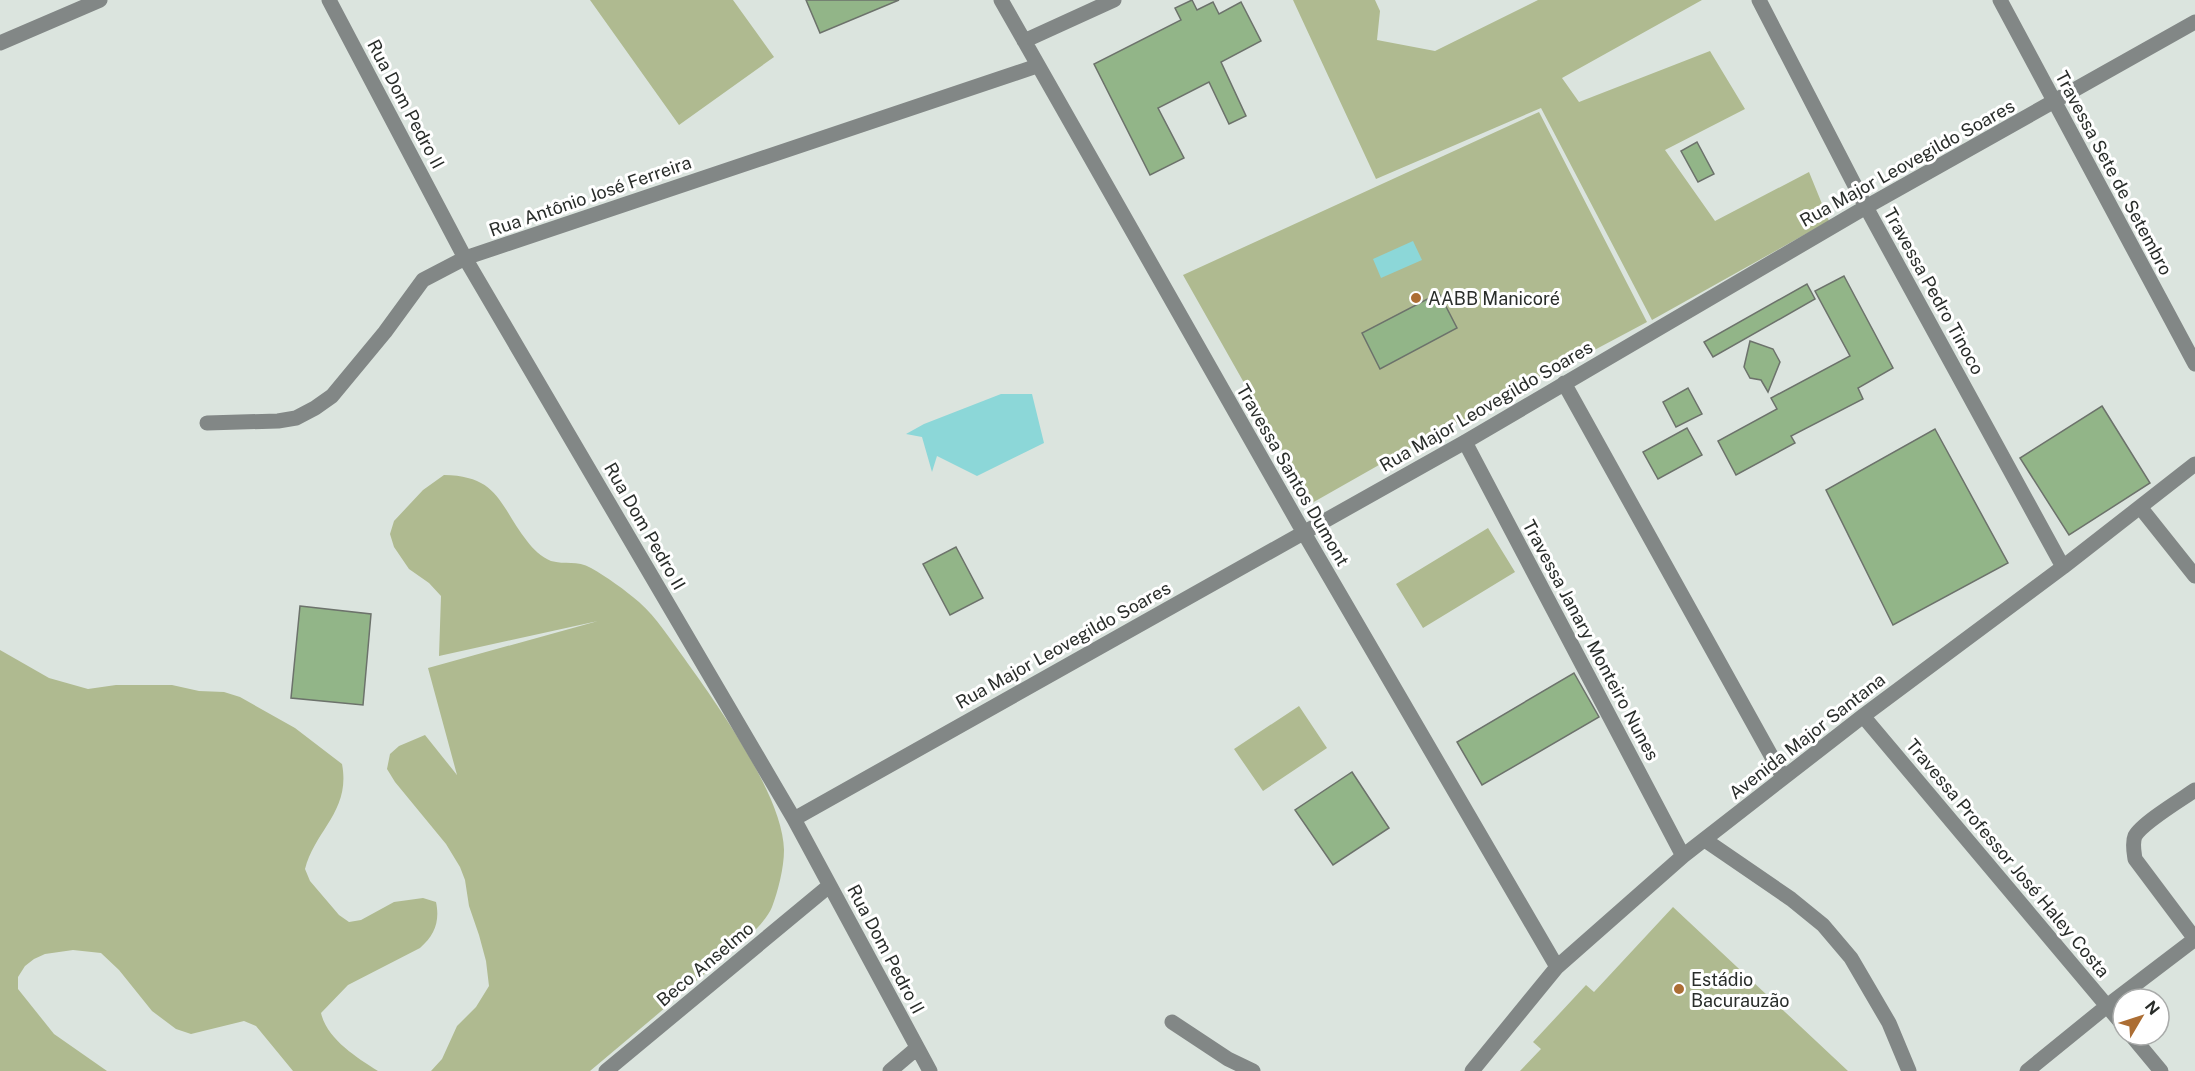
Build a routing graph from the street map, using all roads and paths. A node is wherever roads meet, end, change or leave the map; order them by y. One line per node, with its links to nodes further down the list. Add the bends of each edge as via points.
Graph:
1 (100, 0): 9 (street)
2 (329, 0): 13 (street, Rua Dom Pedro II)
3 (1001, 0): 8 (street, Travessa Santos Dumont)
4 (1113, 0): 8 (street)
5 (1759, 0): 12 (street, Travessa Pedro Tinoco)
6 (2000, 0): 11 (street, Travessa Sete de Setembro)
7 (2195, 22): 11 (street, Rua Major Leovegildo Soares)
8 (1024, 41): 10 (street, Travessa Santos Dumont)
9 (0, 43)
10 (1037, 66): 13 (street, Rua Antônio José Ferreira); 20 (street, Travessa Santos Dumont)
11 (2054, 102): 12 (street, Rua Major Leovegildo Soares); 14 (street, Travessa Sete de Setembro)
12 (1866, 207): 15 (street, Rua Major Leovegildo Soares); 21 (street, Travessa Pedro Tinoco)
13 (465, 258): 16 (street, Rua Antônio José Ferreira, via 423,280 332,396 315,408 296,418 278,421); 26 (street, Rua Dom Pedro II)
14 (2195, 364)
15 (1564, 383): 17 (street, Rua Major Leovegildo Soares); 24 (street)
16 (207, 423)
17 (1465, 442): 20 (street, Rua Major Leovegildo Soares); 28 (street, Travessa Janary Monteiro Nunes)
18 (2195, 464): 19 (street, Avenida Major Santana)
19 (2140, 507): 21 (street, Avenida Major Santana); 22 (street)
20 (1304, 533): 26 (street, Rua Major Leovegildo Soares); 31 (street, Travessa Santos Dumont)
21 (2063, 567): 23 (street, Avenida Major Santana)
22 (2195, 576)
23 (1863, 716): 24 (street, Avenida Major Santana); 32 (street, Travessa Professor José Haley Costa)
24 (1783, 777): 27 (street, Avenida Major Santana)
25 (2195, 790): 30 (street, via 2142,828 2133,847 2135,859)
26 (794, 819): 29 (street, Rua Dom Pedro II)
27 (1705, 840): 28 (street, Avenida Major Santana); 37 (street, via 1823,925 1851,958 1889,1023)
28 (1683, 856): 31 (street, Avenida Major Santana)
29 (829, 886): 36 (street, Rua Dom Pedro II); 38 (street, Beco Anselmo)
30 (2195, 939): 32 (street)
31 (1557, 967): 42 (street, Avenida Major Santana)
32 (2107, 1006): 33 (street, Travessa Professor José Haley Costa); 43 (street)
33 (2111, 1011)
34 (1172, 1022): 41 (street)
35 (2141, 1047): 44 (street)
36 (917, 1048): 39 (street); 40 (street, Rua Dom Pedro II)
37 (1906, 1070)
38 (606, 1071)
39 (890, 1071)
40 (930, 1071)
41 (1253, 1071)
42 (1472, 1071)
43 (2027, 1071)
44 (2161, 1071)

